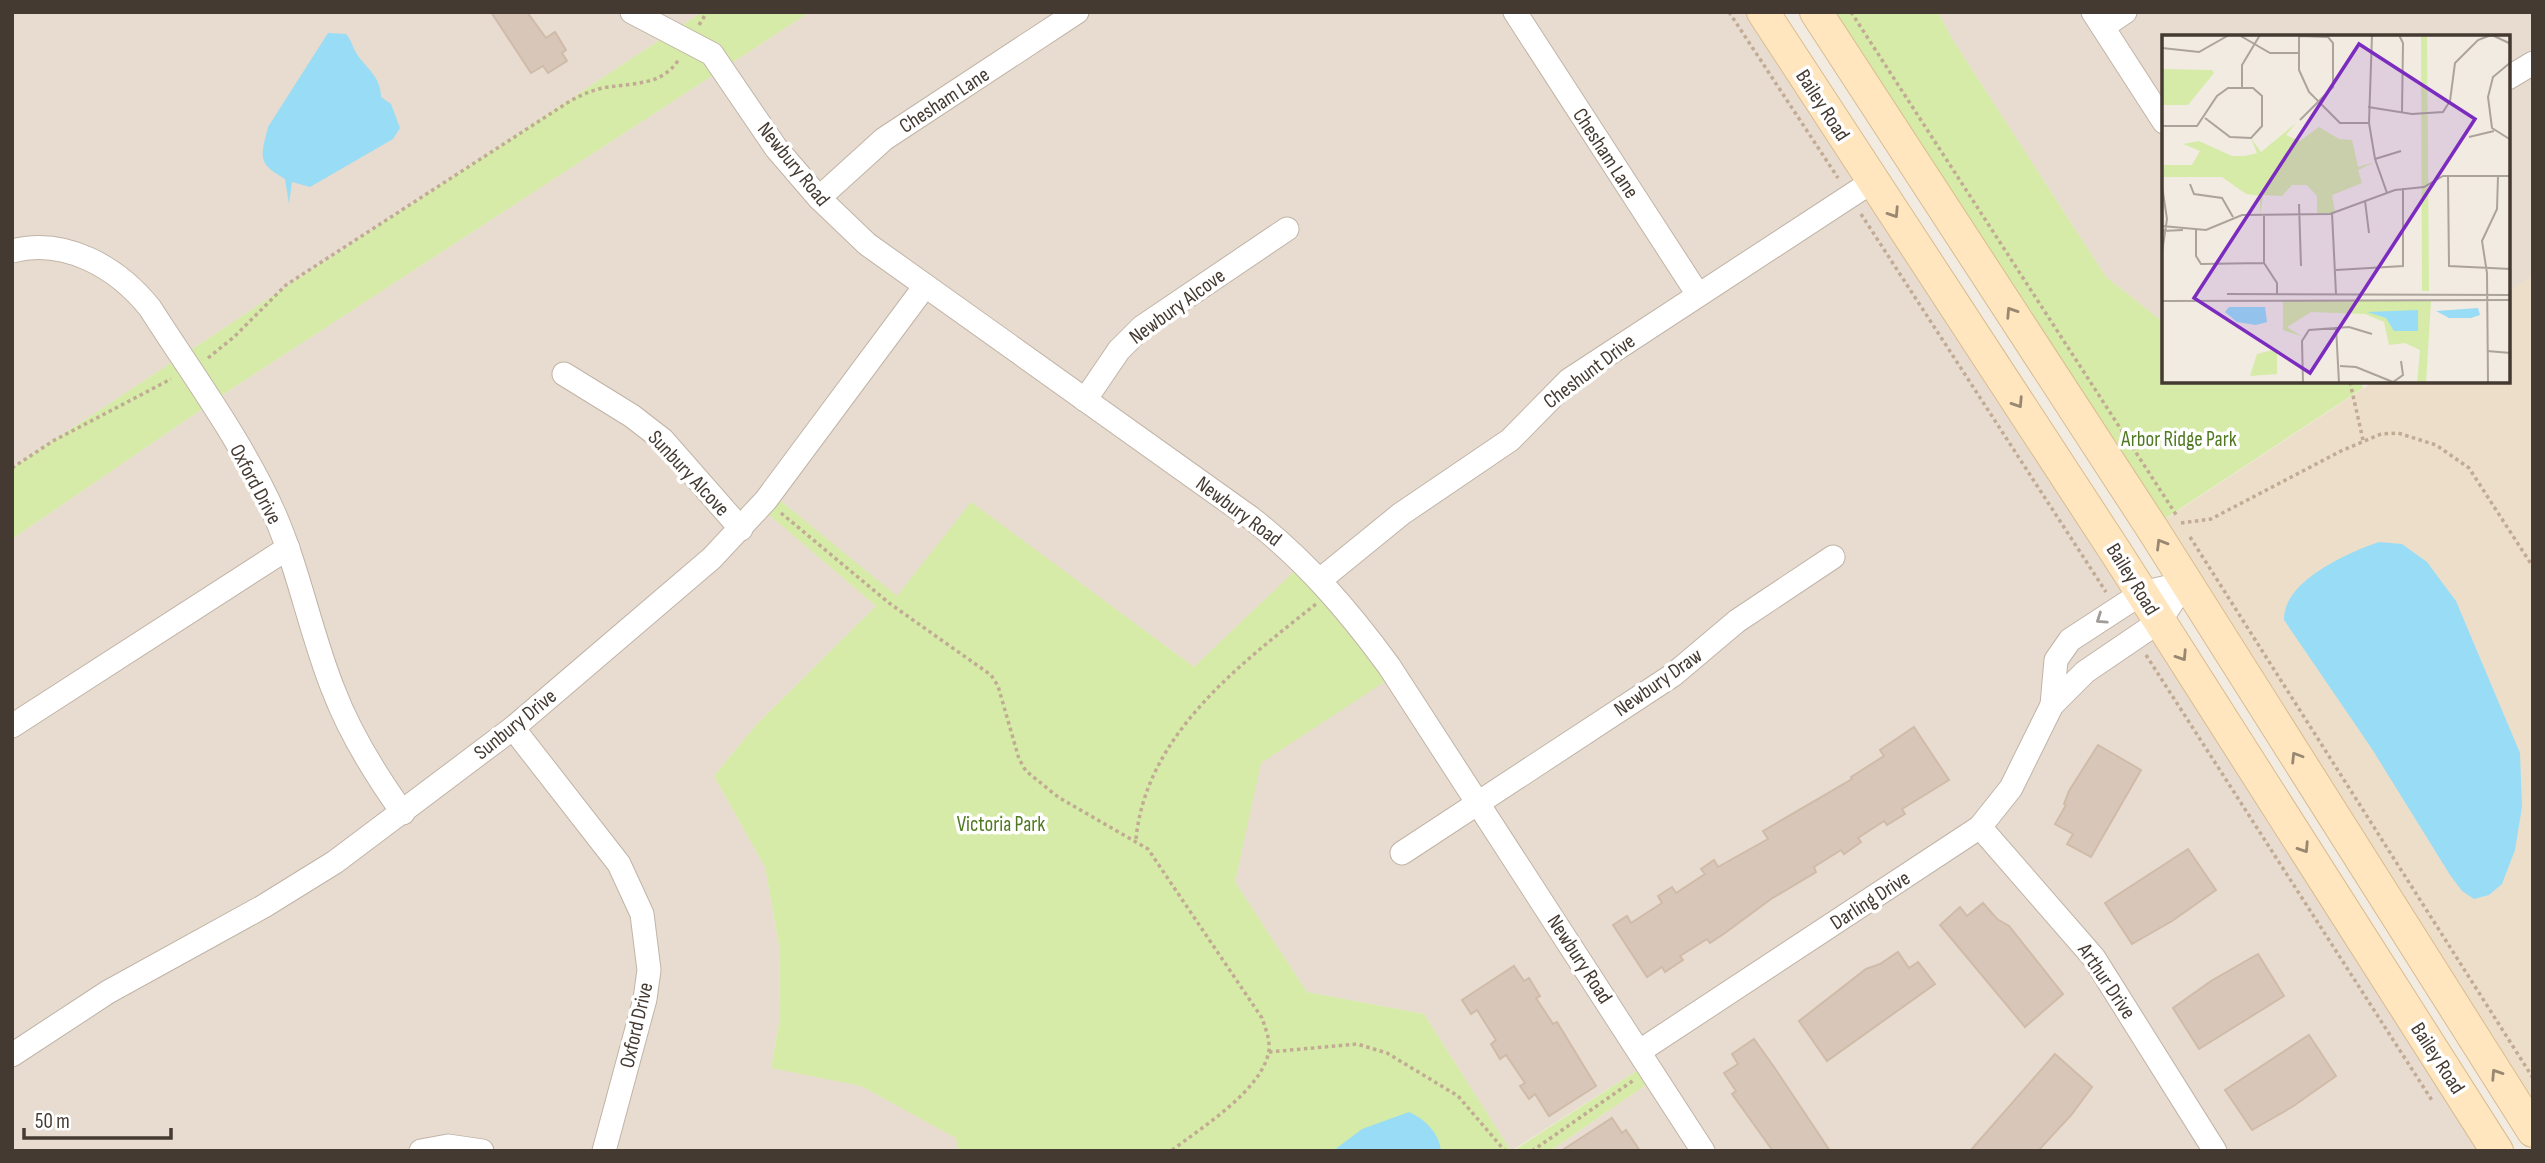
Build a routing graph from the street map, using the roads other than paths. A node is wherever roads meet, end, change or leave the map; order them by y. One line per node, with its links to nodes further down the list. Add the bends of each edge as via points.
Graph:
1 (632, 12): 12 (street, Newbury Road, via 712,54 776,148)
2 (1077, 12): 12 (street, Chesham Lane, via 884,139)
3 (1515, 12): 16 (street, Chesham Lane)
4 (1763, 12): 11 (main road, Bailey Road)
5 (1816, 12): 22 (main road, Bailey Road, one-way to 5)
6 (2125, 12): 7 (street)
7 (2098, 20): 10 (street)
8 (2533, 62): 9 (street)
9 (2510, 77)
10 (2162, 119)
11 (1861, 188): 16 (street, Cheshunt Drive); 24 (main road, Bailey Road, one-way to 24)
12 (819, 198): 15 (street, Newbury Road, via 867,244)
13 (1287, 229): 18 (street, Newbury Alcove, via 1142,327 1119,350)
14 (12, 251): 20 (street, Oxford Drive, via 72,253 117,274 133,287 252,471)
15 (925, 286): 18 (street, Newbury Road); 19 (street, Sunbury Drive)
16 (1697, 293): 23 (street, Cheshunt Drive, via 1569,380 1510,439 1401,514)
17 (564, 374): 19 (street, Sunbury Alcove, via 663,440)
18 (1085, 400): 23 (street, Newbury Road, via 1281,541)
19 (741, 529): 28 (street, Sunbury Drive)
20 (288, 548): 27 (street); 30 (street, Oxford Drive, via 333,689 378,778)
21 (1833, 557): 29 (street, Newbury Draw, via 1737,621 1673,675)
22 (2185, 583): 24 (street, Darling Drive); 25 (street, Darling Drive); 35 (main road, Bailey Road, one-way to 22)
23 (1326, 586): 29 (street, Newbury Road, via 1388,666)
24 (2129, 601): 25 (main road, Bailey Road); 26 (street, Darling Drive, one-way to 26, via 2062,648 2055,666)
25 (2147, 629): 26 (street, Darling Drive, via 2085,671); 41 (main road, Bailey Road, one-way to 41)
26 (2052, 705): 31 (street, Darling Drive, via 2011,788)
27 (12, 726)
28 (513, 728): 30 (street, Sunbury Drive); 38 (street, Oxford Drive, via 619,864 642,914 649,970 645,999)
29 (1478, 802): 32 (street, Newbury Draw); 33 (street, Newbury Road)
30 (403, 813): 34 (street, Sunbury Drive, via 288,891 108,992)
31 (1980, 827): 33 (street, Darling Drive); 40 (street, Arthur Drive, via 2094,958)
32 (1402, 853)
33 (1640, 1051): 39 (street, Newbury Road)
34 (12, 1055)
35 (2533, 1131)
36 (421, 1151): 37 (street, via 448,1146)
37 (482, 1151)
38 (604, 1151)
39 (1703, 1151)
40 (2215, 1151)
41 (2497, 1151)

